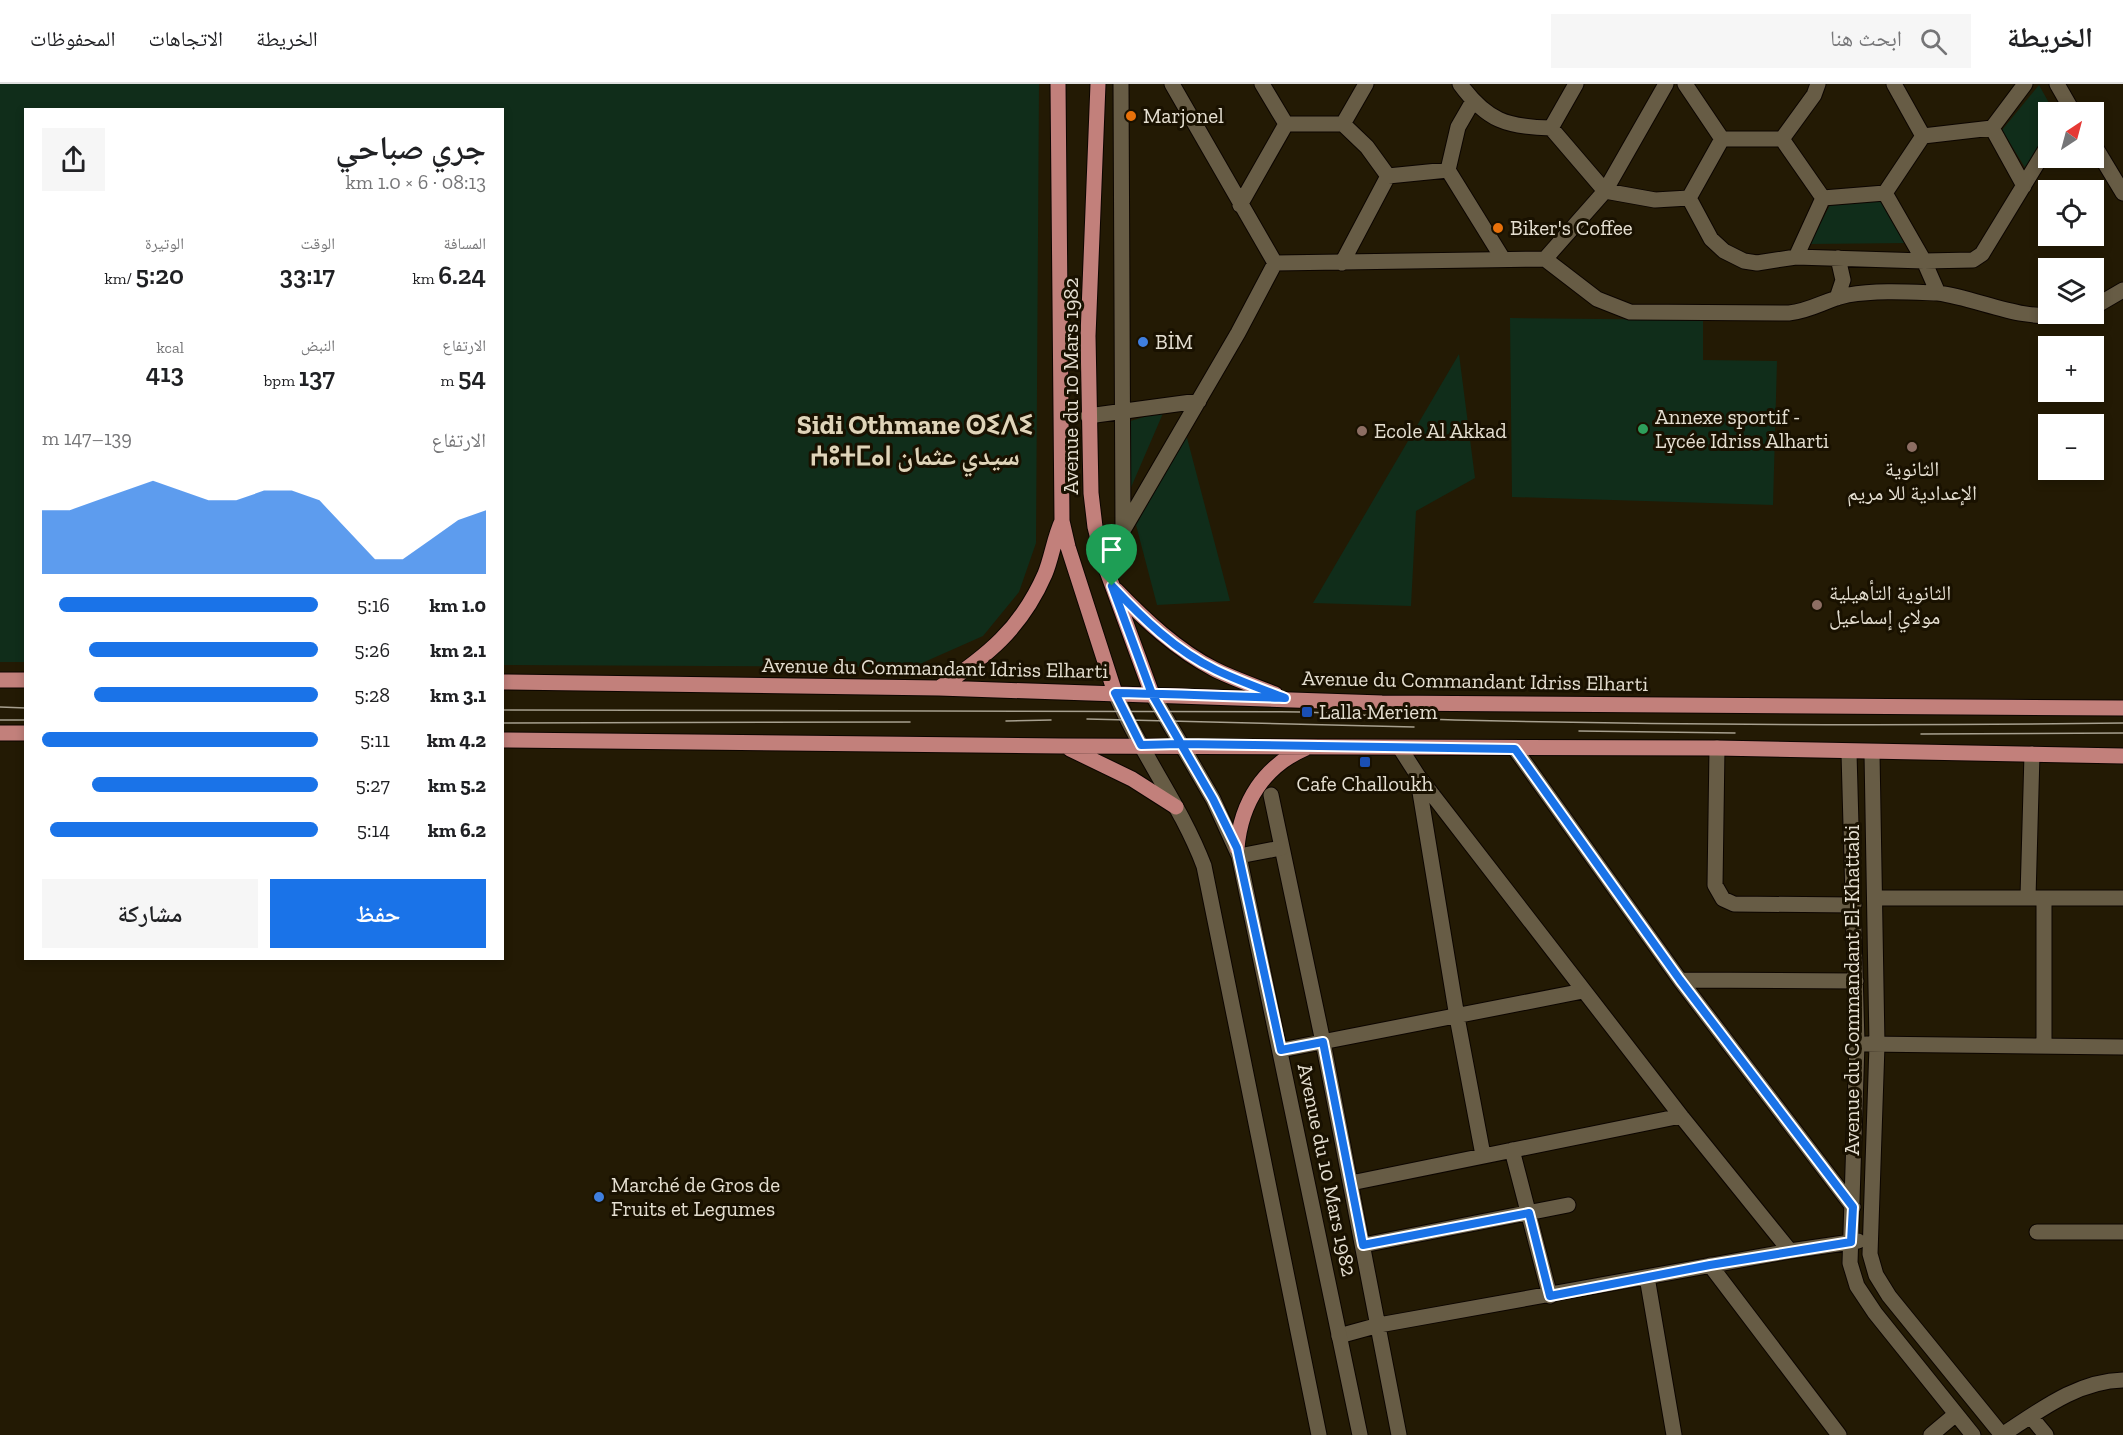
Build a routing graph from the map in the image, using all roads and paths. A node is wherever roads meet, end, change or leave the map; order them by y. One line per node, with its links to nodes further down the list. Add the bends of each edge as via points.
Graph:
1 (1058, 84): 50 (main road, Avenue du 10 Mars 1982)
2 (1098, 84): 49 (main road, Avenue du 10 Mars 1982)
3 (1121, 84): 48 (street)
4 (1172, 84): 34 (street)
5 (1262, 84): 17 (street)
6 (1366, 84): 18 (street)
7 (1460, 84): 15 (street)
8 (1576, 84): 19 (street)
9 (1666, 84): 30 (street)
10 (1684, 84): 22 (street)
11 (1818, 84): 23 (street)
12 (1894, 84): 21 (street)
13 (2025, 84): 20 (street)
14 (2057, 84): 16 (street)
15 (1473, 101): 19 (street, via 1509,125); 26 (street, via 1458,127)
16 (2066, 102)
17 (1287, 124): 18 (street); 34 (street)
18 (1343, 124): 27 (street)
19 (1551, 128): 30 (street)
20 (1992, 128): 21 (street); 29 (street)
21 (1923, 136): 31 (street)
22 (1722, 139): 23 (street); 32 (street)
23 (1782, 139): 33 (street)
24 (2104, 159): 28 (street)
25 (2038, 162): 29 (street)
26 (1448, 170): 27 (street); 37 (street)
27 (1388, 176): 41 (street)
28 (2121, 182)
29 (2024, 186): 39 (street, via 1982,254 1973,260)
30 (1605, 191): 32 (street, via 1655,200); 38 (street)
31 (1886, 193): 33 (street); 39 (street)
32 (1689, 198): 35 (street, via 1711,238 1724,251 1756,263)
33 (1823, 198): 35 (street)
34 (1240, 205): 40 (street)
35 (1796, 257): 36 (street)
36 (1838, 258): 39 (street); 44 (street, via 1844,280)
37 (1503, 259): 38 (street); 41 (street)
38 (1545, 259): 44 (street, via 1597,299 1630,312 1804,312)
39 (1924, 261): 43 (street)
40 (1275, 263): 41 (street); 47 (street)
41 (1342, 263)
42 (2123, 290): 45 (street)
43 (1938, 292): 44 (street); 46 (street)
44 (1838, 298)
45 (2104, 303)
46 (2038, 315)
47 (1199, 402): 48 (street); 51 (street)
48 (1123, 411): 49 (street); 51 (street)
49 (1088, 416): 52 (main road, Avenue du 10 Mars 1982, via 1091,493)
50 (1062, 521): 57 (main road, via 1039,588 1019,620 981,660); 58 (main road, Avenue du 10 Mars 1982)
51 (1123, 530): 52 (street)
52 (1104, 563): 53 (main road, Avenue du 10 Mars 1982)
53 (1112, 586): 59 (main road, Avenue du 10 Mars 1982); 60 (main road, via 1153,626 1215,670)
54 (0, 680): 55 (main road)
55 (24, 680)
56 (504, 682): 57 (main road, Avenue du Commandant Idriss Elharti)
57 (939, 688): 58 (main road, Avenue du Commandant Idriss Elharti)
58 (1115, 693): 59 (main road, Avenue du Commandant Idriss Elharti); 66 (street, Avenue du 10 Mars 1982)
59 (1152, 694): 60 (main road, Avenue du Commandant Idriss Elharti); 65 (street, Avenue du 10 Mars 1982)
60 (1285, 698): 61 (main road, Avenue du Commandant Idriss Elharti, via 1382,703)
61 (2123, 708)
62 (0, 733): 63 (main road)
63 (24, 733)
64 (504, 740): 67 (main road)
65 (1180, 744): 66 (main road); 68 (main road); 80 (street, Avenue du 10 Mars 1982, via 1213,799)
66 (1141, 745): 67 (main road); 78 (street, Avenue du 10 Mars 1982)
67 (1062, 746): 78 (main road, via 1125,775)
68 (1310, 746): 69 (main road); 80 (main road, via 1281,762 1257,786 1242,815)
69 (1400, 747): 71 (main road); 76 (street)
70 (1717, 748): 71 (main road); 72 (main road); 84 (street, via 1715,885 1723,899 1734,903)
71 (1515, 749): 85 (street)
72 (1850, 753): 73 (main road); 84 (street, Avenue du Commandant El-Khattabi)
73 (1872, 753): 74 (main road); 82 (street, Avenue du Commandant El-Khattabi)
74 (2032, 754): 75 (main road); 81 (street)
75 (2123, 756)
76 (1418, 776): 87 (street); 88 (street)
77 (1271, 795): 79 (street)
78 (1176, 807): 116 (street, Avenue du 10 Mars 1982, via 1204,866)
79 (1281, 848): 80 (street); 89 (street)
80 (1238, 852): 94 (street, Avenue du 10 Mars 1982)
81 (2036, 897): 82 (street); 83 (street); 92 (street)
82 (1875, 898): 91 (street, Avenue du Commandant El-Khattabi)
83 (2123, 898)
84 (1854, 905): 86 (street, Avenue du Commandant El-Khattabi)
85 (1680, 980): 86 (street); 100 (street)
86 (1856, 981): 90 (street, Avenue du Commandant El-Khattabi)
87 (1583, 991): 88 (street); 95 (street)
88 (1457, 1017): 89 (street); 97 (street)
89 (1323, 1042): 94 (street); 98 (street)
90 (1857, 1043): 91 (street); 100 (street, Avenue du Commandant El-Khattabi)
91 (1877, 1045): 92 (street); 104 (street, Avenue du Commandant El-Khattabi)
92 (2044, 1046): 93 (street)
93 (2123, 1047)
94 (1281, 1050): 112 (street, Avenue du 10 Mars 1982)
95 (1681, 1116): 96 (street); 107 (street)
96 (1512, 1150): 97 (street); 101 (street)
97 (1483, 1155): 98 (street)
98 (1351, 1183): 106 (street)
99 (1568, 1205): 101 (street)
100 (1853, 1207): 105 (street, Avenue du Commandant El-Khattabi)
101 (1529, 1213): 106 (street); 110 (street)
102 (2037, 1232): 103 (street)
103 (2123, 1232)
104 (1870, 1240): 105 (street); 123 (street, Avenue du Commandant El-Khattabi, via 1876,1275 1889,1296)
105 (1851, 1242): 107 (street); 114 (street, Avenue du Commandant El-Khattabi, via 1850,1263 1857,1286)
106 (1363, 1245): 111 (street)
107 (1790, 1251): 108 (street)
108 (1710, 1265): 109 (street); 120 (street)
109 (1647, 1277): 110 (street); 119 (street)
110 (1550, 1296): 111 (street)
111 (1379, 1325): 112 (street); 118 (street)
112 (1339, 1336): 117 (street, Avenue du 10 Mars 1982)
113 (2123, 1380): 115 (street, via 2092,1383)
114 (1956, 1414): 121 (street); 122 (street, Avenue du Commandant El-Khattabi)
115 (2031, 1417): 123 (street); 124 (street)
116 (1318, 1435)
117 (1360, 1435)
118 (1399, 1435)
119 (1674, 1435)
120 (1839, 1435)
121 (1931, 1435)
122 (1972, 1435)
123 (2002, 1435)
124 (2046, 1435)

